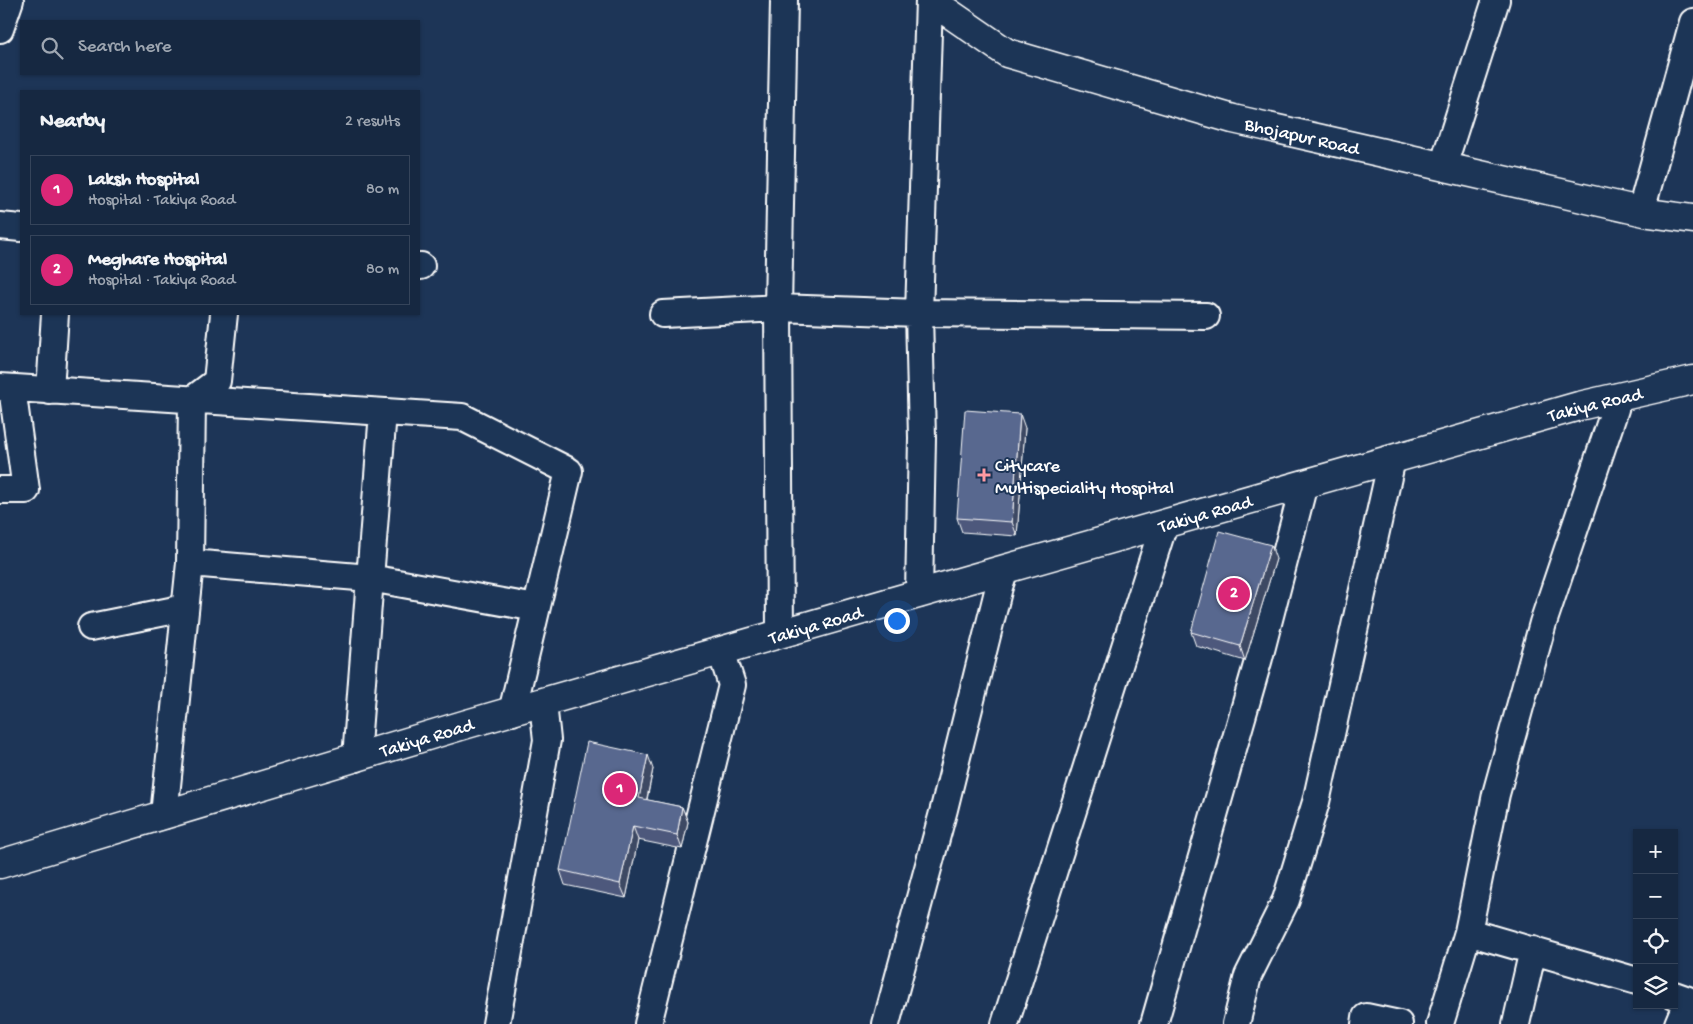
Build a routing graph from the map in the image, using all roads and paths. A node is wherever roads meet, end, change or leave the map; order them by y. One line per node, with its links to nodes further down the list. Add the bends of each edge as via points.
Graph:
1 (10, 0): 6 (street)
2 (784, 0): 12 (street)
3 (930, 0): 7 (main road, Bhojapur Road, via 1007,53 1233,119); 13 (street)
4 (1496, 0): 7 (street)
5 (1693, 22): 8 (street)
6 (0, 30)
7 (1443, 166): 8 (main road, Bhojapur Road)
8 (1641, 211): 9 (main road, Bhojapur Road)
9 (1693, 219)
10 (0, 226): 11 (street)
11 (20, 228)
12 (778, 308): 13 (street); 14 (street); 35 (street)
13 (919, 313): 17 (street); 31 (street, via 922,438)
14 (663, 314)
15 (54, 315): 20 (street)
16 (224, 315): 22 (street, via 217,381)
17 (1206, 316)
18 (1693, 380): 21 (main road, Takiya Road)
19 (6, 388): 20 (street); 26 (street, via 26,490)
20 (50, 391): 22 (street)
21 (1618, 397): 24 (main road, Takiya Road); 42 (street, via 1543,623 1496,794)
22 (192, 400): 23 (street); 28 (street)
23 (383, 412): 30 (street); 33 (street, via 462,417 569,471)
24 (1392, 459): 25 (main road, Takiya Road); 51 (street, via 1316,802 1286,900 1248,976)
25 (1304, 484): 27 (main road, Takiya Road); 50 (street, via 1259,658)
26 (0, 490)
27 (1164, 524): 29 (main road, Takiya Road); 49 (street)
28 (190, 562): 30 (street); 32 (street)
29 (1006, 570): 31 (main road, Takiya Road); 48 (street, via 998,588 944,810)
30 (370, 578): 33 (street); 39 (street)
31 (920, 594): 35 (main road, Takiya Road)
32 (185, 608): 34 (street); 40 (street)
33 (536, 608): 38 (street)
34 (91, 627)
35 (780, 634): 36 (main road, Takiya Road)
36 (721, 651): 37 (main road, Takiya Road); 47 (street, via 732,685)
37 (543, 703): 38 (main road, Takiya Road); 46 (street, via 548,740)
38 (512, 712): 39 (main road, Takiya Road)
39 (356, 758): 40 (main road, Takiya Road)
40 (164, 816): 41 (main road, Takiya Road)
41 (0, 864)
42 (1468, 932): 43 (street); 54 (street)
43 (1533, 950): 44 (street); 55 (street)
44 (1633, 980)
45 (1685, 999): 56 (street)
46 (496, 1024)
47 (648, 1024)
48 (886, 1024)
49 (1005, 1024)
50 (1154, 1024)
51 (1236, 1024)
52 (1364, 1024): 53 (street, via 1366,1017)
53 (1398, 1024)
54 (1440, 1024)
55 (1516, 1024)
56 (1678, 1024)

